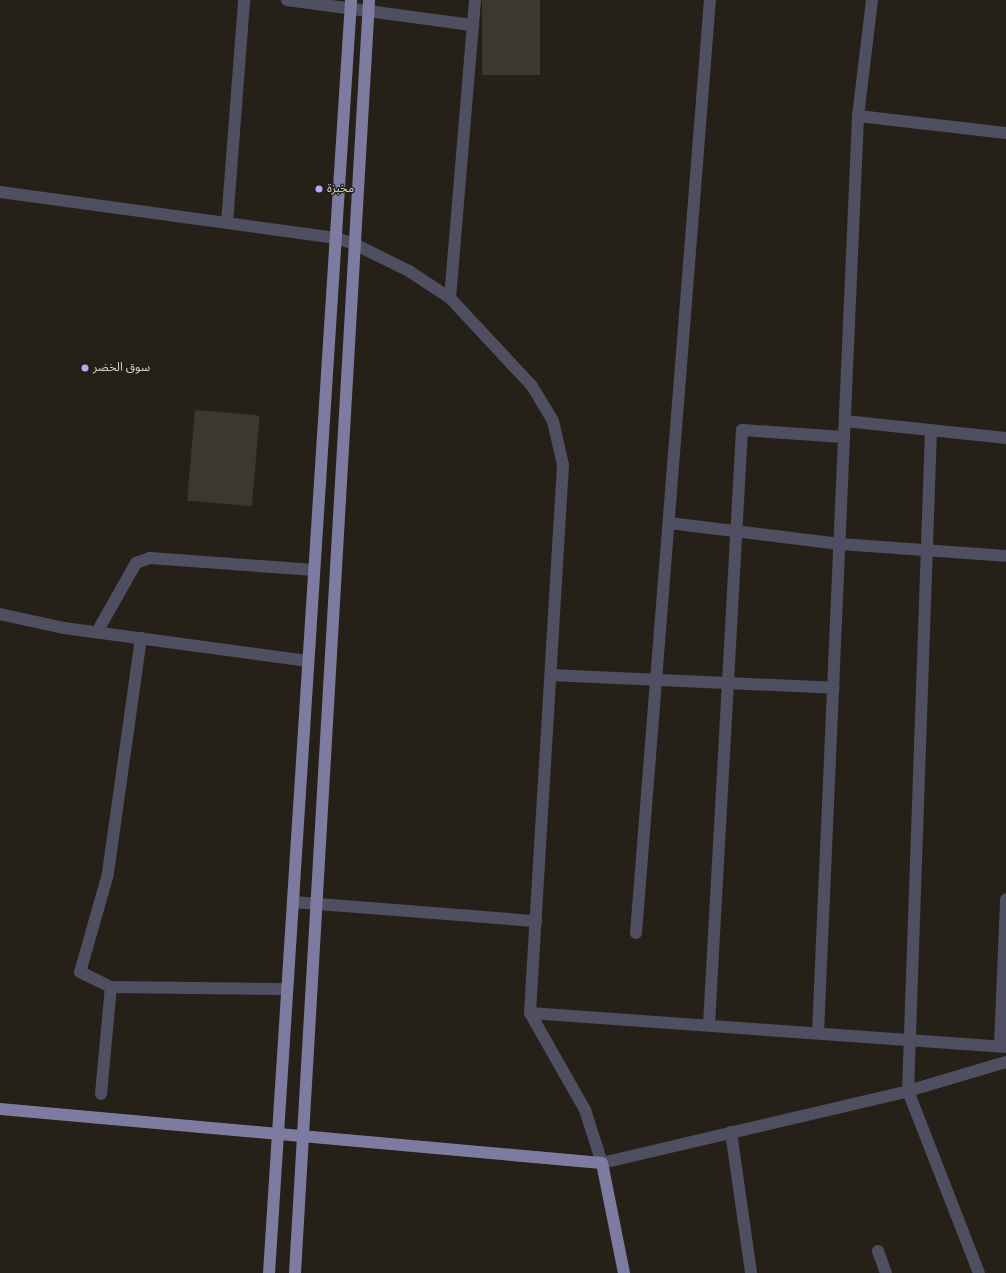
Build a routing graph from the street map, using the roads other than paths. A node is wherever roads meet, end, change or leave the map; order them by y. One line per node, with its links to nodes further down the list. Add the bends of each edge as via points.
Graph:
1 (244, 0): 12 (street)
2 (287, 0): 6 (street)
3 (475, 0): 8 (street)
4 (710, 0): 20 (street)
5 (872, 0): 9 (street)
6 (351, 4): 7 (street); 13 (main road)
7 (368, 5): 8 (street); 14 (main road)
8 (473, 25): 15 (street)
9 (858, 116): 10 (street); 16 (street)
10 (1006, 133)
11 (0, 192): 12 (street)
12 (227, 223): 13 (street)
13 (336, 238): 14 (street); 25 (main road)
14 (354, 244): 15 (street, via 408,271); 36 (main road)
15 (450, 298): 30 (street, via 532,386 553,421 563,465)
16 (845, 421): 17 (street); 18 (street)
17 (931, 430): 19 (street); 23 (street)
18 (844, 437): 21 (street, via 742,430); 22 (street)
19 (1006, 438)
20 (668, 523): 21 (street); 31 (street)
21 (736, 532): 22 (street); 32 (street)
22 (840, 544): 23 (street); 33 (street)
23 (927, 550): 24 (street); 45 (street)
24 (1006, 556)
25 (314, 570): 27 (street, via 150,558 136,563); 29 (main road)
26 (0, 614): 27 (street)
27 (97, 632): 28 (street)
28 (141, 638): 29 (street); 40 (street, via 108,874 80,972)
29 (308, 660): 35 (main road)
30 (551, 676): 31 (street); 37 (street)
31 (656, 678): 32 (street); 38 (street)
32 (728, 682): 33 (street); 43 (street)
33 (834, 688): 44 (street)
34 (1006, 899): 39 (street)
35 (293, 902): 36 (street); 41 (main road)
36 (316, 904): 37 (street); 53 (main road)
37 (536, 921): 42 (street)
38 (636, 933)
39 (1005, 934): 46 (street)
40 (111, 987): 41 (street); 49 (street)
41 (287, 989): 52 (main road)
42 (530, 1013): 43 (street); 54 (street, via 585,1110)
43 (709, 1025): 44 (street)
44 (818, 1033): 45 (street)
45 (909, 1039): 46 (street); 48 (street)
46 (1003, 1046)
47 (1006, 1062): 48 (street)
48 (908, 1091): 51 (street); 61 (street)
49 (101, 1094)
50 (0, 1109): 52 (main road)
51 (731, 1132): 54 (street); 59 (street)
52 (278, 1134): 53 (main road); 56 (main road)
53 (303, 1136): 54 (main road); 57 (main road)
54 (602, 1163): 58 (main road)
55 (878, 1251): 60 (street)
56 (269, 1273)
57 (295, 1273)
58 (624, 1273)
59 (751, 1273)
60 (886, 1273)
61 (980, 1273)

